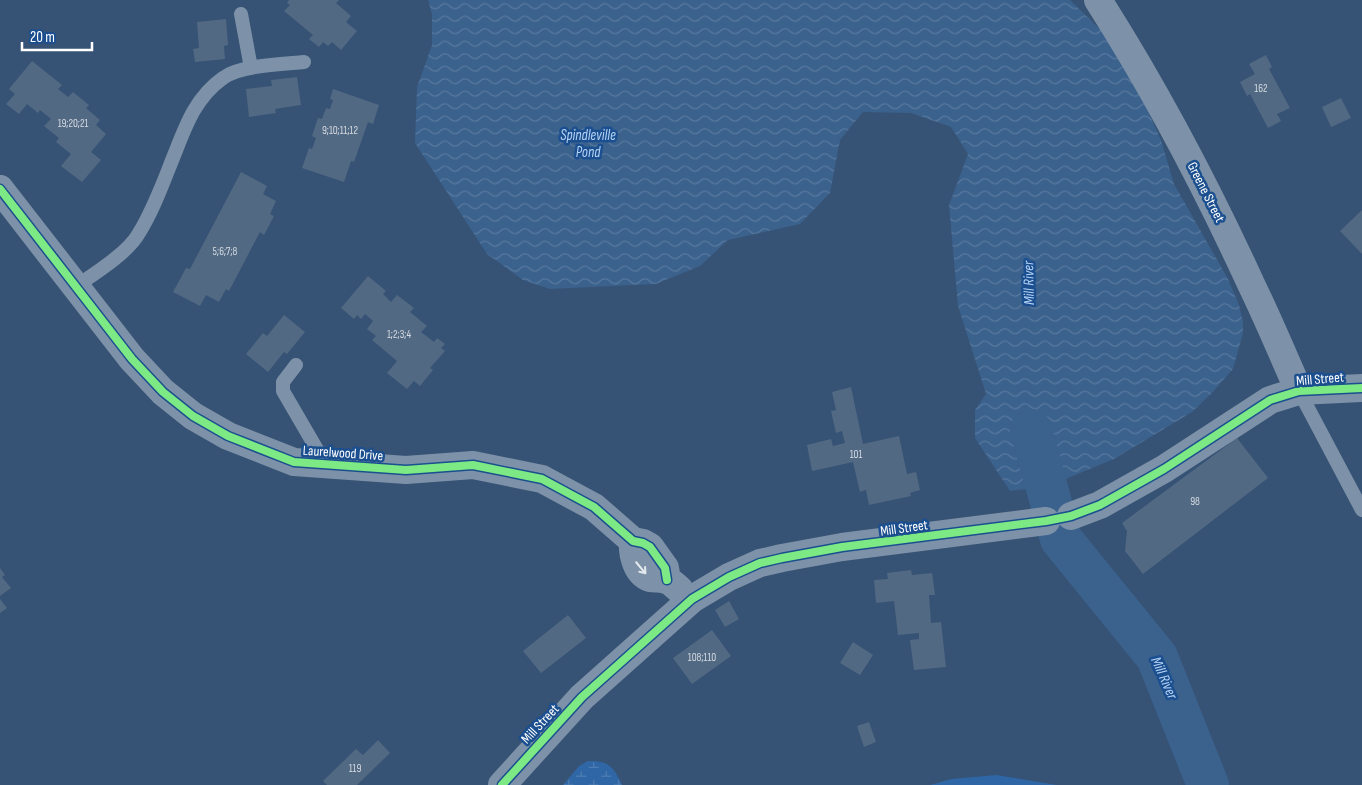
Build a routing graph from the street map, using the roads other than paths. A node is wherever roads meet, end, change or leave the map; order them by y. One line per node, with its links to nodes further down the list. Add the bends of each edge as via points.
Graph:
1 (1098, 0): 9 (street, Greene Street, via 1178,136)
2 (241, 14): 4 (lane)
3 (304, 62): 4 (lane)
4 (251, 68): 6 (lane, via 224,76 206,92 191,114 138,235 111,262)
5 (0, 189): 6 (street, Laurelwood Drive)
6 (76, 287): 10 (street, Laurelwood Drive, via 132,360 163,392 193,416 267,453 294,462)
7 (296, 365): 10 (lane, via 283,382 283,391)
8 (1362, 388): 9 (street, Mill Street)
9 (1300, 391): 11 (lane); 12 (street, Mill Street, via 1270,400 1164,469 1100,505 1058,519 842,548 760,563)
10 (326, 464): 12 (street, Laurelwood Drive, via 406,470 473,465 542,478 594,507 633,541 650,548 665,568 667,580)
11 (1362, 510)
12 (692, 599): 13 (street, Mill Street, via 582,696)
13 (502, 785)

